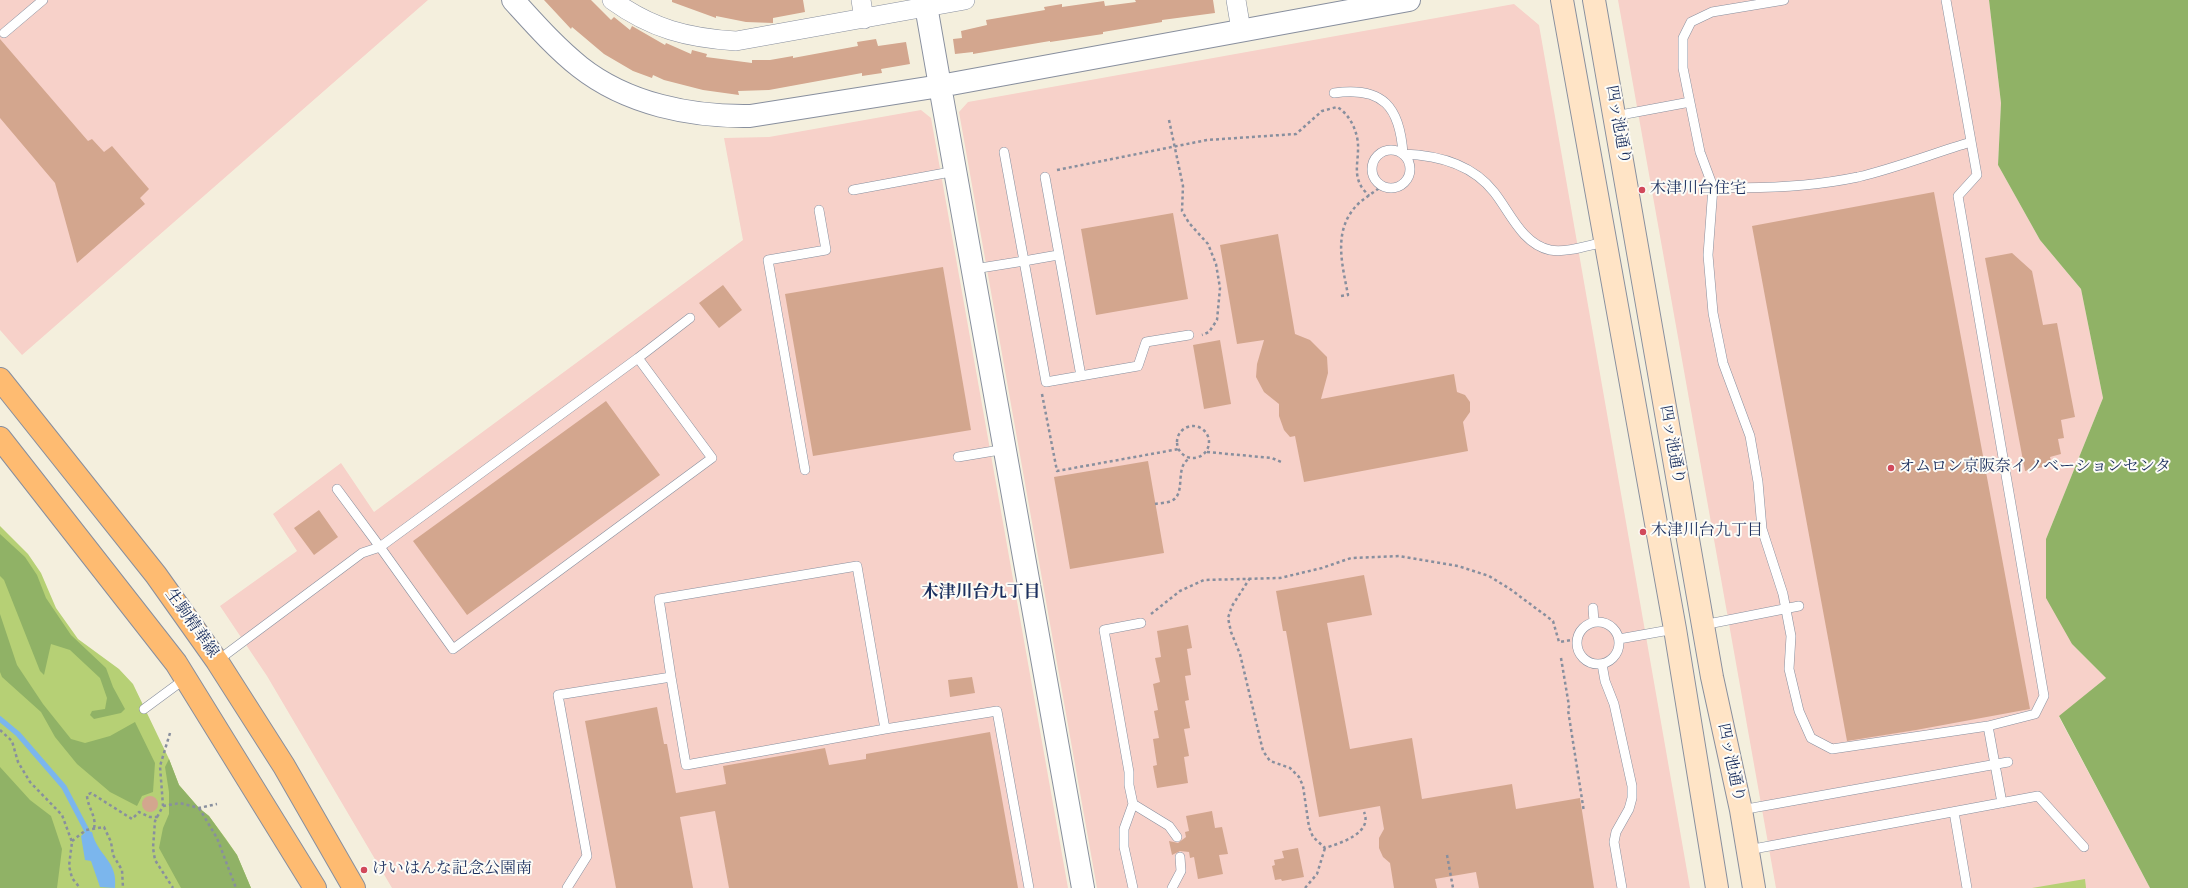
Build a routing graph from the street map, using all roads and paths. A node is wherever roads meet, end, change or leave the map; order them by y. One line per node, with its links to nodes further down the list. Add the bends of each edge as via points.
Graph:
1 (42, 0): 15 (lane)
2 (512, 0): 16 (street, via 581,68 640,99 684,112 728,117 750,116)
3 (612, 0): 13 (street, via 646,21 700,39 736,41)
4 (861, 0): 13 (street)
5 (965, 0): 12 (street)
6 (1236, 0): 14 (street)
7 (1409, 0): 14 (street)
8 (1562, 0): 32 (main road, 四ッ池通り)
9 (1594, 0): 19 (main road, 四ッ池通り)
10 (1784, 0): 18 (lane, via 1712,12 1691,22 1683,38 1683,68)
11 (1946, 0): 21 (lane)
12 (925, 4): 13 (street); 16 (street)
13 (864, 19)
14 (1241, 30): 16 (street)
15 (4, 33)
16 (940, 86): 25 (street)
17 (1334, 93): 24 (lane, via 1353,90 1371,93 1386,102 1402,132)
18 (1690, 102): 19 (lane); 28 (lane, via 1700,152)
19 (1616, 116): 60 (main road, 四ッ池通り)
20 (1169, 120): 22 (path)
21 (1971, 142): 28 (lane, via 1858,177 1751,189); 70 (lane, via 1977,175 1958,196 2044,696 2035,714)
22 (1174, 147): 26 (path, via 1050,172); 30 (path, via 1207,140 1296,134 1322,111 1337,107 1344,111 1353,124 1359,149 1357,176); 38 (path, via 1183,186 1182,211 1188,223 1208,244 1216,264 1220,288 1219,310 1214,326 1209,332 1198,336)
23 (1004, 152): 34 (lane)
24 (1403, 154): 27 (lane, via 1410,167 1407,180 1396,188); 27 (lane, via 1390,150 1377,155 1373,161 1373,175); 32 (lane, via 1442,158 1476,174 1493,190 1520,229 1540,246 1561,250)
25 (956, 171): 29 (lane); 35 (street)
26 (1045, 177): 33 (lane)
27 (1382, 186): 30 (path)
28 (1713, 187): 57 (lane, via 1708,255 1713,313 1723,363 1750,436 1758,482 1762,529)
29 (853, 190)
30 (1369, 196): 36 (path, via 1348,218 1341,240 1340,252 1348,295)
31 (819, 210): 50 (lane, via 826,250 768,260)
32 (1605, 242): 61 (main road, 四ッ池通り)
33 (1058, 254): 34 (lane); 40 (lane)
34 (1024, 261): 35 (lane); 42 (lane)
35 (974, 269): 44 (street)
36 (1341, 296)
37 (690, 318): 39 (lane)
38 (1189, 334): 40 (lane, via 1146,342 1138,366)
39 (638, 358): 53 (lane); 53 (lane, via 712,458 453,649)
40 (1081, 376): 42 (lane)
41 (0, 379): 65 (main road, 生駒精華線, via 156,575)
42 (1046, 382): 45 (path, via 1041,396 1057,471)
43 (0, 438): 68 (main road)
44 (1006, 449): 47 (lane); 102 (street)
45 (1179, 449): 46 (path, via 1177,439 1180,433 1184,428 1197,426 1207,433); 48 (path)
46 (1207, 452): 48 (path); 49 (path, via 1265,457)
47 (958, 457)
48 (1190, 459): 52 (path, via 1185,461 1183,466 1178,495 1171,502)
49 (1281, 462)
50 (805, 470)
51 (337, 489): 53 (lane)
52 (1155, 504)
53 (380, 547): 65 (lane, via 362,553)
54 (1250, 578): 59 (path, via 1204,580 1163,603); 62 (path, via 1297,576 1351,558 1380,555 1458,566 1489,576 1510,588 1553,621 1559,642); 90 (path, via 1232,606 1228,618 1240,654 1255,724 1263,751 1270,761 1290,768 1299,777 1303,786 1309,827 1313,837)
55 (1799, 606): 57 (lane)
56 (1593, 608): 58 (lane)
57 (1786, 609): 60 (lane); 70 (lane, via 1791,636 1789,669 1799,711 1812,738 1832,749)
58 (1594, 622): 62 (lane, via 1583,628); 63 (lane, via 1610,625)
59 (1141, 623): 78 (lane, via 1104,630 1130,772 1129,784)
60 (1703, 624): 81 (main road, 四ッ池通り)
61 (1675, 629): 63 (lane); 108 (main road, 四ッ池通り)
62 (1577, 638): 66 (lane, via 1578,651 1586,661)
63 (1619, 639): 66 (lane, via 1616,655)
64 (1561, 658): 83 (path)
65 (217, 661): 99 (main road, 生駒精華線, via 284,766)
66 (1602, 664): 107 (lane, via 1605,681 1614,704 1632,786 1632,798 1626,819 1616,832 1614,842)
67 (671, 677): 71 (lane, via 686,764); 71 (lane, via 659,599 856,566); 100 (lane, via 558,695 587,856)
68 (186, 678): 69 (lane); 98 (main road)
69 (144, 709)
70 (1988, 726): 75 (lane)
71 (885, 729): 101 (lane, via 997,711)
72 (0, 730): 88 (path, via 12,741 18,762 30,782 62,815)
73 (170, 733): 79 (path, via 160,766)
74 (2008, 762): 75 (lane)
75 (1995, 765): 76 (lane); 81 (lane)
76 (2002, 803): 84 (lane); 89 (lane, via 2038,796)
77 (217, 804): 80 (path)
78 (1133, 804): 87 (lane, via 1169,826); 103 (lane, via 1124,829 1124,847)
79 (163, 806): 80 (path, via 180,803); 85 (path)
80 (199, 808): 97 (path, via 217,838)
81 (1741, 810): 91 (main road, 四ッ池通り)
82 (1364, 812): 90 (path, via 1365,825 1360,831 1349,840)
83 (1584, 812)
84 (1954, 812): 91 (lane); 110 (lane)
85 (158, 817): 86 (path, via 139,812 132,820 91,793 87,795 87,800); 96 (path, via 153,836 155,860)
86 (94, 828): 88 (path, via 86,830); 95 (path, via 104,827 111,842 113,855 122,870)
87 (1177, 837)
88 (72, 842): 94 (path, via 69,866 72,878)
89 (2084, 847)
90 (1325, 848): 105 (path, via 1317,874)
91 (1748, 850): 109 (main road, 四ッ池通り)
92 (1447, 855): 106 (path)
93 (1180, 857): 104 (lane, via 1181,871)
94 (80, 888)
95 (123, 888)
96 (173, 888)
97 (236, 888)
98 (315, 888)
99 (354, 888)
100 (567, 888)
101 (1029, 888)
102 (1083, 888)
103 (1133, 888)
104 (1172, 888)
105 (1305, 888)
106 (1453, 888)
107 (1622, 888)
108 (1717, 888)
109 (1754, 888)
110 (1967, 888)

